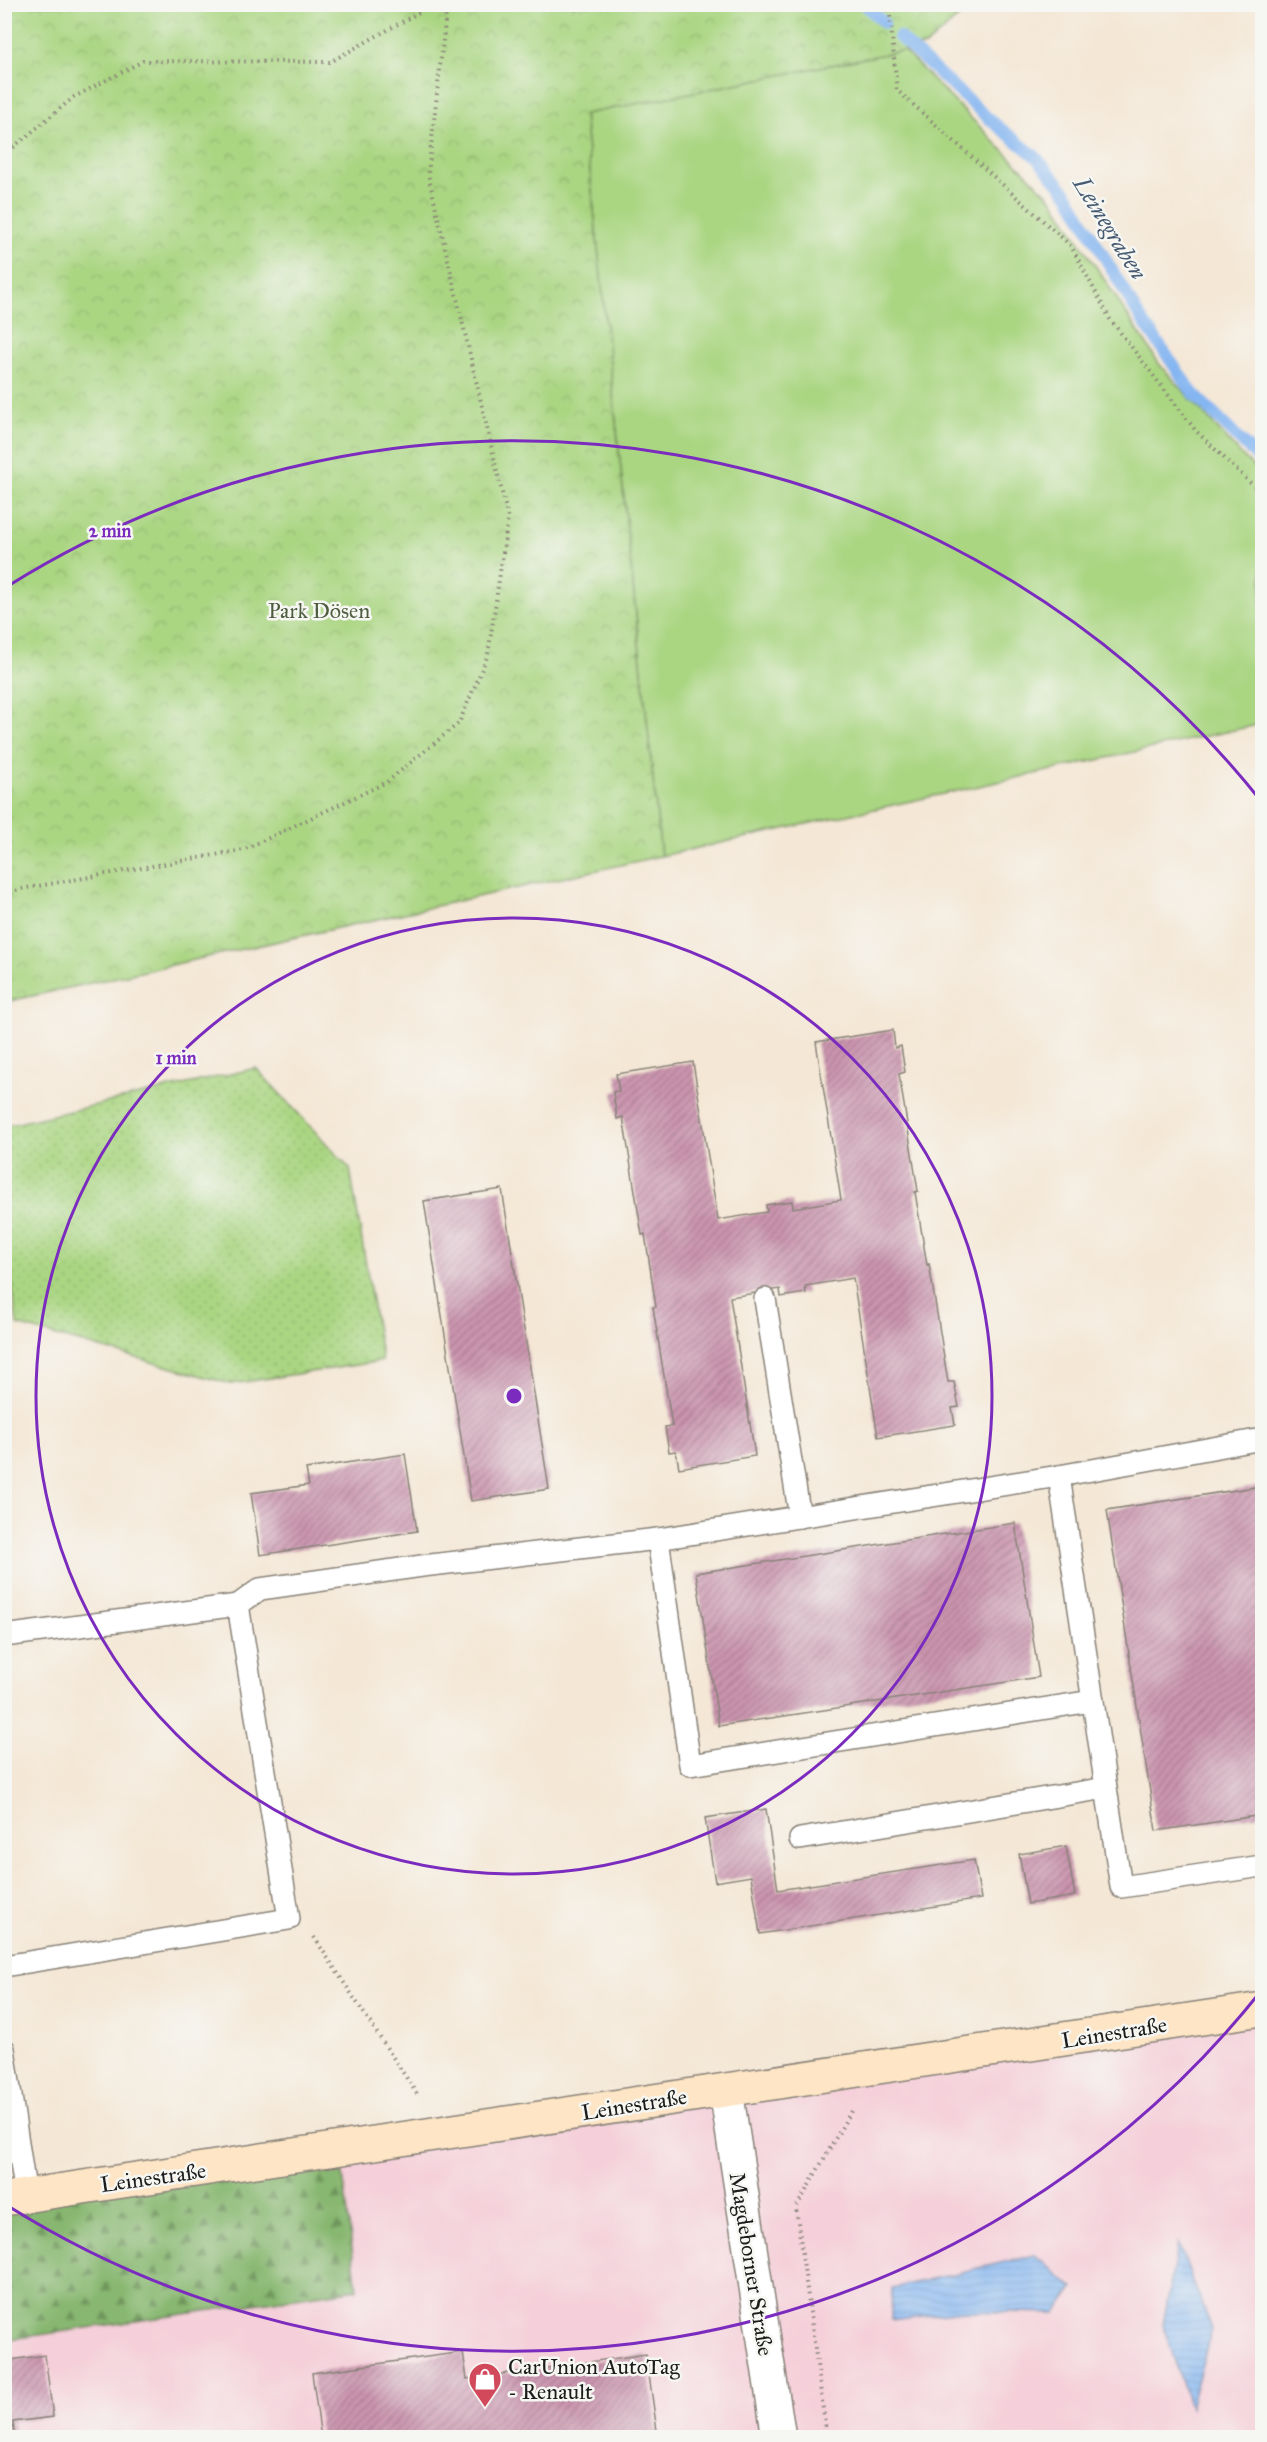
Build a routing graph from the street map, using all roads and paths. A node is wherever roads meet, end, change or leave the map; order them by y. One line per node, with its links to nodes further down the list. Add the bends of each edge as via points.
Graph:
1 (434, 4): 4 (path, via 330,62 143,61 74,97)
2 (447, 4): 6 (path, via 428,174 508,518 488,655 459,723 387,782 243,850)
3 (890, 4): 5 (path, via 897,90 1071,246 1110,319 1181,412)
4 (4, 155)
5 (1263, 494)
6 (4, 892)
7 (765, 1299): 10 (lane)
8 (1263, 1439): 9 (lane)
9 (1059, 1476): 10 (lane); 14 (lane)
10 (800, 1517): 11 (lane)
11 (658, 1539): 12 (lane, via 260,1589); 14 (lane, via 690,1765)
12 (238, 1605): 13 (lane); 18 (lane)
13 (4, 1636)
14 (1092, 1701): 15 (lane)
15 (1106, 1788): 16 (lane); 17 (lane, via 1121,1887)
16 (800, 1839)
17 (1263, 1866)
18 (290, 1919): 19 (lane); 23 (path, via 317,1938)
19 (4, 1966)
20 (1263, 2009): 22 (main road, Leinestraße)
21 (4, 2049): 25 (lane)
22 (726, 2090): 25 (main road, Leinestraße); 26 (street, Magdeborner Straße)
23 (417, 2094)
24 (857, 2110): 27 (path, via 849,2111 795,2208)
25 (15, 2197)
26 (779, 2438)
27 (826, 2438)

